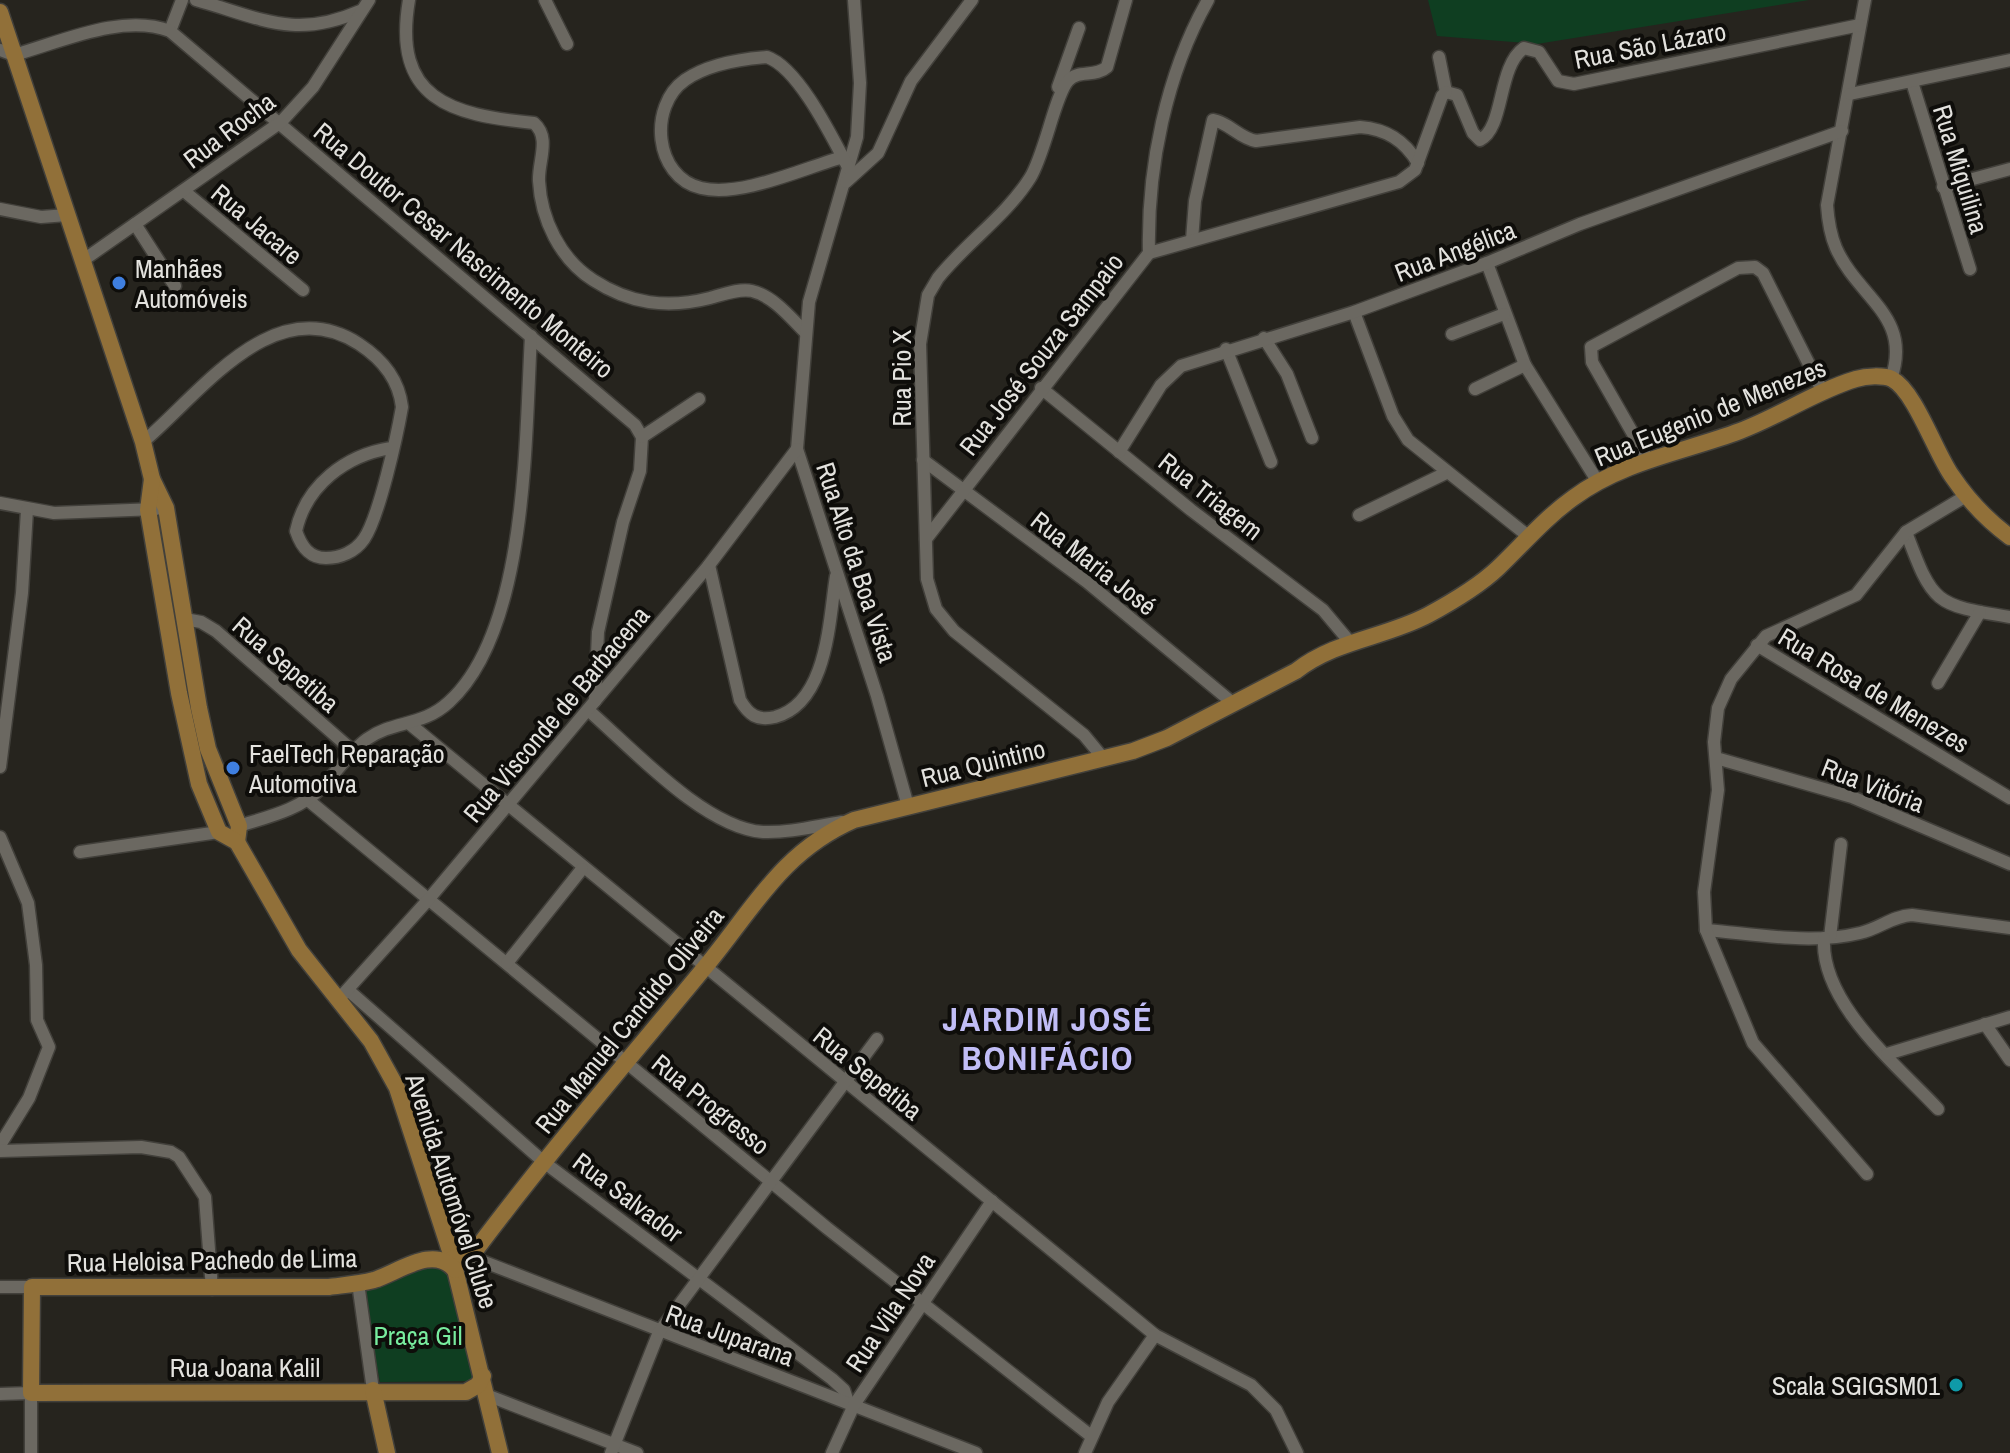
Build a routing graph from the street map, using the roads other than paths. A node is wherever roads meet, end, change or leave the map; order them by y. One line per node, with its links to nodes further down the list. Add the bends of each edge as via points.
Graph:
1 (182, 0): 14 (street)
2 (196, 0): 10 (street, via 296,27 323,26)
3 (409, 0): 43 (street, via 406,51 429,94 460,111 539,128 544,144 541,202 559,245 575,266 619,294 664,306 751,290 786,312)
4 (545, 0): 15 (street)
5 (854, 0): 25 (street, Rua Alto da Boa Vista, via 860,83 857,137)
6 (972, 0): 28 (street, via 911,81 878,153)
7 (1126, 0): 22 (street, Rua Pio X, via 1107,67 1071,78)
8 (1208, 0): 35 (street, Rua José Souza Sampaio, via 1183,51 1161,134 1149,203)
9 (1865, 0): 12 (street)
10 (364, 5): 23 (street, Rua Rocha, via 319,79)
11 (0, 12): 16 (main road, Avenida Automóvel Clube)
12 (1860, 25): 20 (street, Rua São Lázaro, via 1574,84 1558,81 1539,52 1524,48 1512,59 1490,130 1480,140 1457,95); 21 (street)
13 (1079, 28): 22 (street, via 1058,87)
14 (170, 31): 16 (street, via 129,25); 23 (street, Rua Doutor Cesar Nascimento Monteiro)
15 (567, 44)
16 (7, 52): 32 (main road, Avenida Automóvel Clube)
17 (1439, 57): 20 (street, Rua São Lázaro)
18 (2010, 60): 19 (street)
19 (1912, 82): 21 (street); 29 (street, Rua Miquilina)
20 (1446, 92): 26 (street)
21 (1850, 94): 24 (street)
22 (1059, 106): 60 (street, Rua Pio X, via 1041,158 1021,192 951,262 928,295 920,344)
23 (281, 122): 30 (street, Rua Rocha); 45 (street, Rua Doutor Cesar Nascimento Monteiro)
24 (1842, 131): 37 (street, Rua Angélica, via 1580,224); 49 (street, via 1827,205 1829,225 1847,267 1894,329 1898,353)
25 (846, 163): 25 (street, via 743,187 700,188 682,181 664,158 664,116 671,95 687,79 716,66 767,57 786,70); 28 (street, Rua Alto da Boa Vista)
26 (1418, 163): 34 (street, via 1399,182); 34 (street, via 1403,143 1375,128 1256,141 1213,120)
27 (2010, 169): 29 (street)
28 (846, 182): 43 (street, Rua Alto da Boa Vista, via 823,249)
29 (1943, 187): 38 (street, Rua Miquilina)
30 (184, 191): 33 (street, Rua Rocha); 40 (street, Rua Jacare)
31 (0, 209): 32 (street, via 41,217)
32 (67, 215): 36 (main road, Avenida Automóvel Clube)
33 (135, 224): 36 (street, Rua Rocha); 39 (street)
34 (1192, 240): 35 (street)
35 (1149, 253): 50 (street, Rua José Souza Sampaio)
36 (82, 261): 56 (main road, Avenida Automóvel Clube)
37 (1487, 263): 41 (street, Rua Angélica); 42 (street)
38 (1970, 269)
39 (175, 286)
40 (303, 290)
41 (1354, 312): 46 (street, Rua Angélica); 63 (street, via 1399,429)
42 (1504, 314): 44 (street); 48 (street)
43 (805, 332): 58 (street, Rua Alto da Boa Vista)
44 (1452, 334)
45 (531, 336): 54 (street, Rua Doutor Cesar Nascimento Monteiro, via 628,418); 90 (street, via 514,553 497,626 482,661 461,690 435,714)
46 (1264, 338): 47 (street, Rua Angélica); 55 (street, via 1287,374)
47 (1226, 349): 59 (street, Rua Angélica, via 1169,374); 62 (street)
48 (1525, 365): 51 (street); 65 (street)
49 (1891, 379): 52 (main road, Rua Eugenio de Menezes, via 1857,378); 67 (main road, via 1913,405)
50 (1041, 388): 59 (street, Rua Triagem); 66 (street, Rua José Souza Sampaio)
51 (1475, 389)
52 (1823, 392): 61 (main road, Rua Eugenio de Menezes, via 1741,431); 61 (street, via 1763,273 1755,267 1738,268 1591,347 1592,362)
53 (699, 399): 54 (street)
54 (642, 437): 88 (street, via 640,471 598,632)
55 (1312, 438)
56 (143, 442): 57 (street, via 254,344 290,328 315,327 342,333 364,347 393,377 402,407); 64 (main road, Avenida Automóvel Clube)
57 (391, 448): 57 (street, via 365,539 342,556 308,552 296,531 321,484 355,458)
58 (797, 449): 77 (street, Rua Visconde de Barbacena); 78 (street, Rua Alto da Boa Vista)
59 (1119, 452): 84 (street, Rua Triagem, via 1323,610)
60 (923, 460): 66 (street, Rua Maria José); 76 (street, Rua Pio X)
61 (1648, 460): 65 (main road, Rua Eugenio de Menezes)
62 (1271, 462)
63 (1446, 473): 72 (street); 74 (street)
64 (152, 479): 69 (main road, Avenida Automóvel Clube); 71 (main road, Avenida Automóvel Clube)
65 (1598, 482): 74 (main road, Rua Eugenio de Menezes)
66 (963, 490): 76 (street, Rua José Souza Sampaio); 87 (street, Rua Maria José, via 1087,582)
67 (1966, 496): 73 (street); 75 (main road)
68 (0, 503): 70 (street)
69 (166, 508): 71 (street); 82 (main road, Avenida Automóvel Clube)
70 (27, 510): 71 (street); 94 (street)
71 (148, 510): 79 (main road, Avenida Automóvel Clube)
72 (1359, 515)
73 (1906, 532): 80 (street, via 1935,595 1955,608); 85 (street, via 1856,595 1777,629)
74 (1528, 536): 83 (main road, Rua Eugenio de Menezes, via 1476,585)
75 (2010, 537)
76 (926, 539): 92 (street, Rua Pio X, via 930,595 944,620 1084,735)
77 (709, 565): 78 (street, via 740,700 747,712 767,719 791,710 815,679); 88 (street, Rua Visconde de Barbacena)
78 (837, 570): 98 (street, Rua Alto da Boa Vista)
79 (165, 609): 82 (main road); 89 (main road, Avenida Automóvel Clube)
80 (1980, 612): 81 (street); 86 (street)
81 (2010, 617)
82 (185, 619): 89 (main road, Avenida Automóvel Clube); 91 (street, Rua Sepetiba, via 216,631)
83 (1402, 626): 84 (main road, Rua Quintino)
84 (1349, 641): 87 (main road, Rua Quintino)
85 (1757, 645): 93 (street, via 1723,694); 95 (street, Rua Rosa de Menezes)
86 (1938, 683)
87 (1234, 704): 92 (main road, Rua Quintino, via 1167,738)
88 (591, 705): 97 (street, Rua Visconde de Barbacena); 99 (street, Rua Quintino, via 686,795 738,827 788,831)
89 (191, 709): 100 (main road, Avenida Automóvel Clube, via 199,784); 101 (main road, Avenida Automóvel Clube)
90 (411, 725): 91 (street, via 384,730); 97 (street, Rua Sepetiba)
91 (353, 751): 96 (street)
92 (1103, 758): 98 (main road, Rua Quintino)
93 (1716, 758): 105 (street, Rua Vitória, via 1852,797); 109 (street, via 1718,790 1703,912)
94 (0, 767)
95 (2010, 798)
96 (308, 800): 101 (street); 107 (street, Rua Progresso)
97 (507, 806): 106 (street, Rua Sepetiba); 107 (street, Rua Visconde de Barbacena)
98 (908, 806): 99 (main road, Rua Quintino)
99 (854, 820): 112 (main road, Rua Manuel Candido Oliveira, via 827,832 786,863)
100 (219, 832): 101 (main road); 104 (street)
101 (238, 834): 113 (main road, Avenida Automóvel Clube, via 278,917)
102 (0, 837): 122 (street, via 28,903 37,1020 49,1047 29,1098)
103 (1841, 844): 110 (street)
104 (80, 852)
105 (2010, 864)
106 (582, 869): 111 (street); 112 (street, Rua Sepetiba)
107 (428, 900): 111 (street, Rua Progresso); 113 (street, Rua Visconde de Barbacena)
108 (2010, 928): 110 (street, via 1899,916 1861,933)
109 (1706, 930): 110 (street); 124 (street, via 1753,1043)
110 (1827, 938): 117 (street, via 1823,954 1833,986)
111 (507, 963): 119 (street, Rua Progresso)
112 (704, 969): 119 (main road, Rua Manuel Candido Oliveira); 120 (street, Rua Sepetiba)
113 (343, 995): 123 (street, Rua Salvador); 127 (main road, Avenida Automóvel Clube, via 397,1088)
114 (2010, 1017): 115 (street)
115 (1985, 1024): 117 (street); 118 (street)
116 (877, 1039): 120 (street)
117 (1887, 1054): 121 (street)
118 (2010, 1060)
119 (624, 1062): 123 (main road, Rua Manuel Candido Oliveira); 125 (street, Rua Progresso)
120 (845, 1081): 125 (street); 126 (street, Rua Sepetiba)
121 (1938, 1109)
122 (0, 1148): 134 (street, via 141,1147 179,1157 205,1197)
123 (545, 1163): 129 (main road, Rua Manuel Candido Oliveira); 130 (street, Rua Salvador)
124 (1867, 1174)
125 (771, 1181): 130 (street); 135 (street, Rua Progresso)
126 (992, 1201): 135 (street, Rua Vila Nova); 137 (street, Rua Sepetiba)
127 (442, 1225): 128 (main road); 129 (main road, Avenida Automóvel Clube)
128 (421, 1261): 129 (main road); 131 (main road, Rua Heloisa Pachedo de Lima)
129 (459, 1262): 136 (street, Rua Juparana); 138 (main road, Avenida Automóvel Clube)
130 (700, 1278): 136 (street); 144 (street, Rua Salvador, via 832,1379)
131 (358, 1283): 134 (main road, Rua Heloisa Pachedo de Lima); 139 (street)
132 (0, 1287): 133 (street, Rua Heloisa Pachedo de Lima)
133 (32, 1287): 134 (main road, Rua Heloisa Pachedo de Lima); 140 (main road)
134 (212, 1289)
135 (922, 1303): 144 (street, Rua Vila Nova); 146 (street, Rua Progresso)
136 (659, 1332): 144 (street, Rua Juparana); 147 (street)
137 (1155, 1335): 146 (street); 148 (street, Rua Sepetiba, via 1251,1385 1276,1410)
138 (483, 1376): 139 (main road, Rua Joana Kalil, via 466,1392); 142 (main road, Avenida Automóvel Clube)
139 (373, 1390): 140 (main road, Rua Joana Kalil); 150 (main road)
140 (31, 1393): 141 (street, Rua Joana Kalil); 149 (street)
141 (0, 1394)
142 (489, 1396): 143 (street); 145 (main road, Avenida Automóvel Clube)
143 (507, 1402): 145 (street); 147 (street)
144 (851, 1404): 153 (street, Rua Vila Nova); 154 (street, Rua Juparana)
145 (492, 1414): 151 (main road, Avenida Automóvel Clube)
146 (1091, 1436): 155 (street)
147 (612, 1448): 152 (street)
148 (1294, 1452)
149 (31, 1453)
150 (387, 1453)
151 (500, 1453)
152 (637, 1453)
153 (832, 1453)
154 (976, 1453)
155 (1085, 1453)

